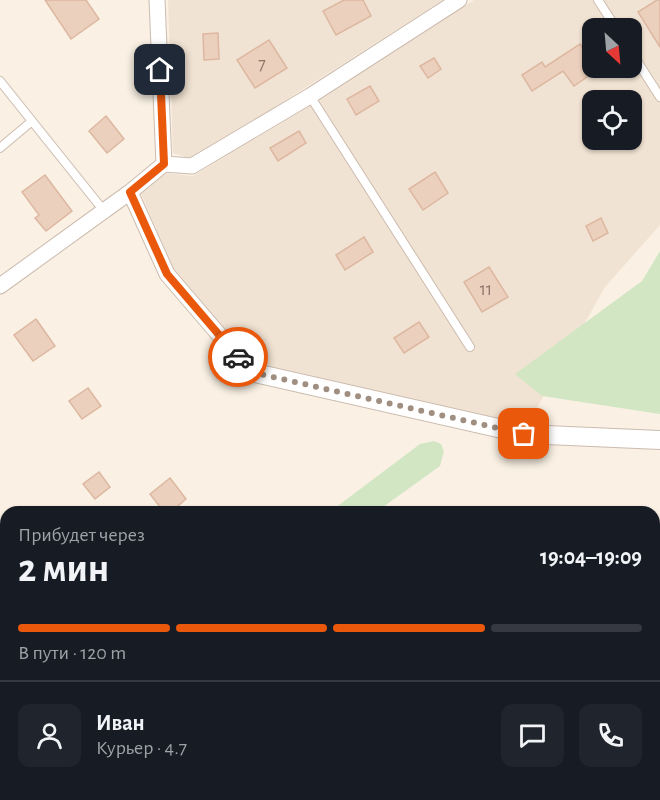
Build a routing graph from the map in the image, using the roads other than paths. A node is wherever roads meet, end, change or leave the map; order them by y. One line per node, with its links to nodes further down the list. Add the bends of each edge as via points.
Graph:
1 (157, 0): 11 (street)
2 (459, 0): 7 (street)
3 (597, 0): 4 (lane)
4 (609, 18)
5 (642, 69): 8 (lane)
6 (0, 81): 9 (lane)
7 (310, 96): 11 (street, via 192,166); 15 (lane)
8 (660, 98)
9 (32, 121): 10 (lane); 13 (lane)
10 (0, 148)
11 (164, 164): 12 (street)
12 (130, 192): 13 (street); 16 (street, via 167,274)
13 (104, 211): 14 (street)
14 (0, 286)
15 (470, 347)
16 (251, 372): 17 (street, via 524,434)
17 (660, 440)

